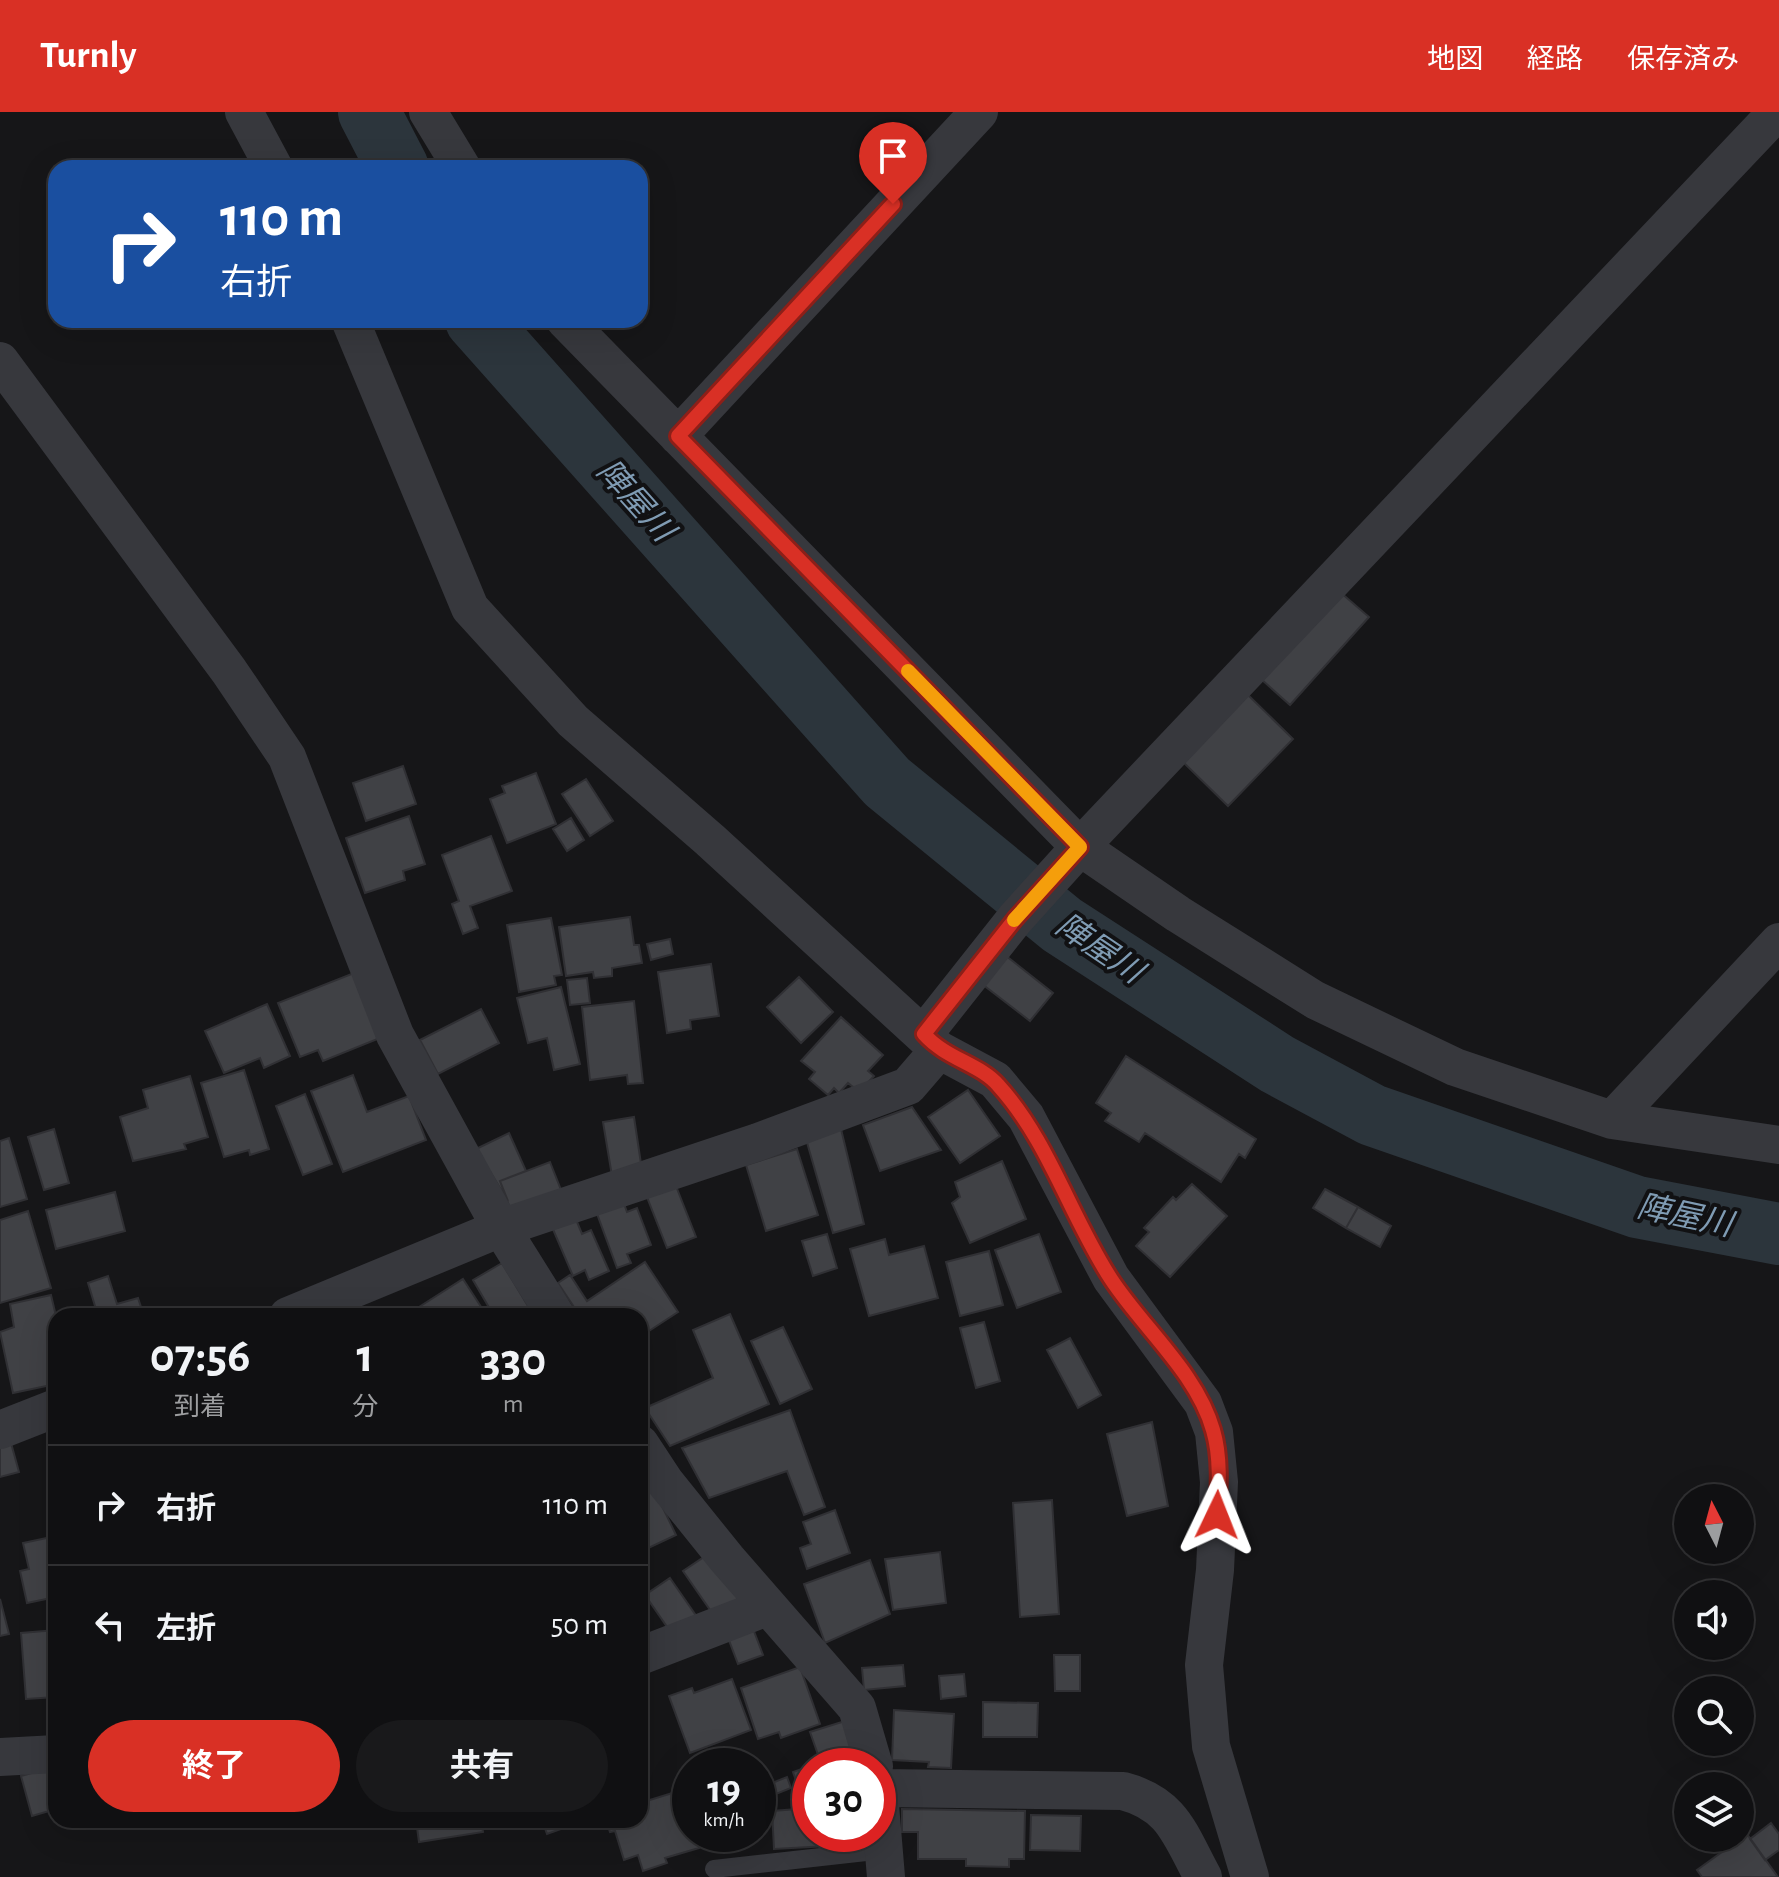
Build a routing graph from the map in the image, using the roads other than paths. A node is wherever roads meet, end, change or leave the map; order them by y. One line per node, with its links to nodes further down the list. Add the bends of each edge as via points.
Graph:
1 (244, 112): 5 (street)
2 (428, 112): 6 (street)
3 (979, 112): 10 (street)
4 (1771, 134): 11 (street)
5 (270, 160)
6 (457, 160)
7 (353, 328): 13 (street, via 470,608 573,721)
8 (573, 328): 10 (street)
9 (0, 361): 16 (street, via 287,757 395,1035)
10 (678, 436): 11 (street)
11 (1080, 847): 13 (street, via 1015,919); 14 (street, via 1315,1000 1455,1067)
12 (1779, 942): 14 (street)
13 (931, 1042): 16 (street, via 908,1086); 31 (street, via 995,1080 1026,1117 1111,1278 1203,1403 1214,1432 1219,1482 1204,1665 1211,1746)
14 (1612, 1120): 15 (street)
15 (1779, 1145)
16 (501, 1228): 17 (street); 18 (street)
17 (307, 1308)
18 (551, 1308)
19 (48, 1411): 20 (street)
20 (0, 1430)
21 (648, 1456): 22 (street)
22 (767, 1607): 23 (street); 24 (street, via 857,1708)
23 (648, 1653)
24 (868, 1748)
25 (48, 1754): 26 (street)
26 (0, 1757)
27 (896, 1779): 30 (street, via 1123,1791 1147,1797 1169,1815)
28 (885, 1864): 29 (lane)
29 (714, 1869)
30 (1203, 1877)
31 (1250, 1877)

